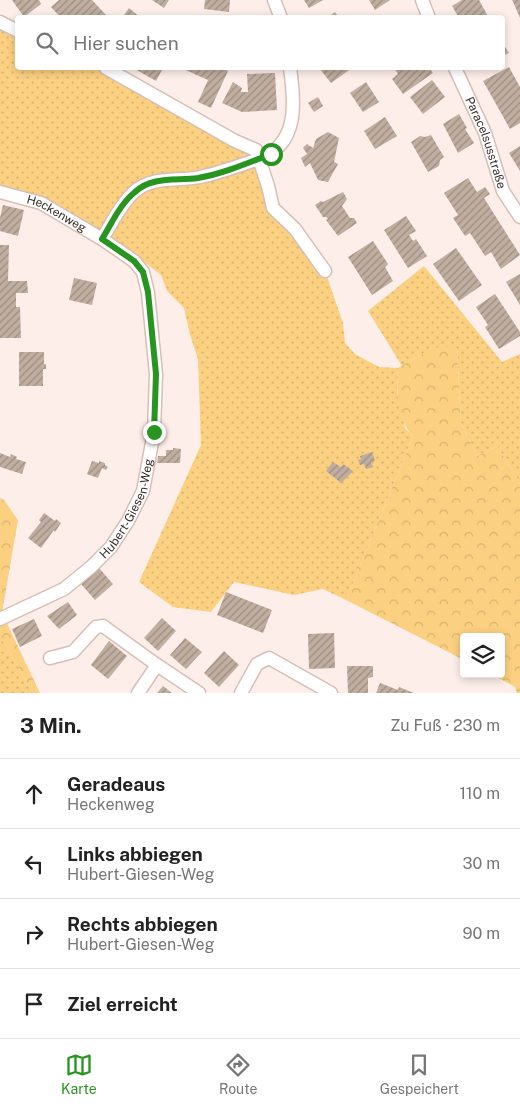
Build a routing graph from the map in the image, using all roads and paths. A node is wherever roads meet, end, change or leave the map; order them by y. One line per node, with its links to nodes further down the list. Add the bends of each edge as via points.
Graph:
1 (274, 0): 3 (street)
2 (422, 0): 4 (street)
3 (281, 15)
4 (428, 15)
5 (0, 22): 6 (street)
6 (15, 30)
7 (110, 70): 10 (street, via 256,150)
8 (290, 70): 10 (street, via 293,120 281,144 271,154)
9 (456, 70): 12 (street, Paracelsusstraße, via 485,133 503,191)
10 (259, 159): 13 (street, via 198,178 148,184 124,203); 14 (street, via 272,208 295,229)
11 (0, 192): 13 (street, Heckenweg, via 41,203)
12 (520, 217)
13 (102, 239): 15 (street, Hubert-Giesen-Weg, via 134,261 143,272 148,292 156,384 154,432 143,491 111,547 91,567 64,589)
14 (325, 271)
15 (0, 620)
16 (50, 658): 17 (street, via 73,652 96,627 103,626)
17 (157, 665): 18 (street); 19 (street)
18 (138, 693)
19 (199, 693)
20 (241, 693): 21 (street, via 257,664 269,658)
21 (331, 693)

